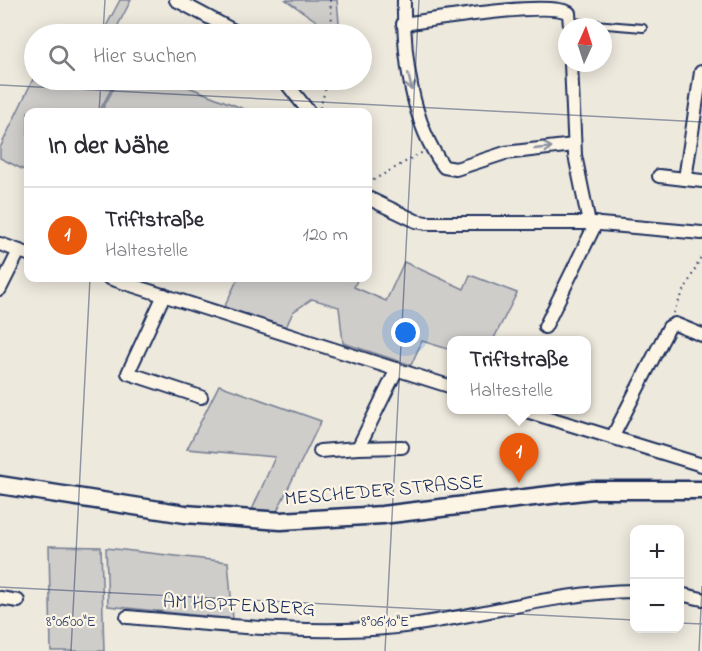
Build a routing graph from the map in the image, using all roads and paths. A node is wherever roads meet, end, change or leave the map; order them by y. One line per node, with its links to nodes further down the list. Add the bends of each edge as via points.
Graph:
1 (176, 0): 5 (street)
2 (330, 0): 6 (path)
3 (404, 0): 7 (street)
4 (568, 18): 7 (street, via 566,10 539,8)
5 (221, 24)
6 (332, 24)
7 (403, 24): 17 (street, one-way to 17, via 410,84)
8 (612, 27): 9 (lane)
9 (644, 28)
10 (571, 72): 16 (street)
11 (701, 72): 19 (street)
12 (292, 90): 14 (street)
13 (325, 90): 15 (path)
14 (306, 108)
15 (319, 108)
16 (574, 145): 17 (street, one-way to 16, via 442,165 452,170 515,151); 23 (street)
17 (434, 146): 20 (path)
18 (659, 176): 19 (street)
19 (685, 179): 21 (street)
20 (372, 181)
21 (702, 181)
22 (372, 200): 23 (street, via 426,223)
23 (593, 223): 24 (street); 32 (street)
24 (702, 233)
25 (0, 244): 26 (street)
26 (24, 252): 29 (street)
27 (702, 255): 31 (path, via 673,314)
28 (121, 282): 30 (street)
29 (0, 289)
30 (164, 296): 34 (street); 36 (street, via 128,373)
31 (672, 324): 33 (street); 38 (street)
32 (545, 327)
33 (702, 335)
34 (397, 369): 35 (street); 40 (street)
35 (447, 385)
36 (201, 397)
37 (537, 414): 38 (street)
38 (613, 436): 42 (street)
39 (402, 447): 40 (street)
40 (358, 448): 41 (street)
41 (321, 451)
42 (702, 465)
43 (0, 485): 44 (street, MESCHEDER STRASSE, via 185,514 281,521 382,515 592,490)
44 (702, 490)
45 (630, 591): 50 (street, AM HOPFENBERG, via 569,597 437,622 371,628 257,627)
46 (684, 595): 48 (street)
47 (0, 598): 49 (street)
48 (702, 598)
49 (18, 601)
50 (127, 617)

